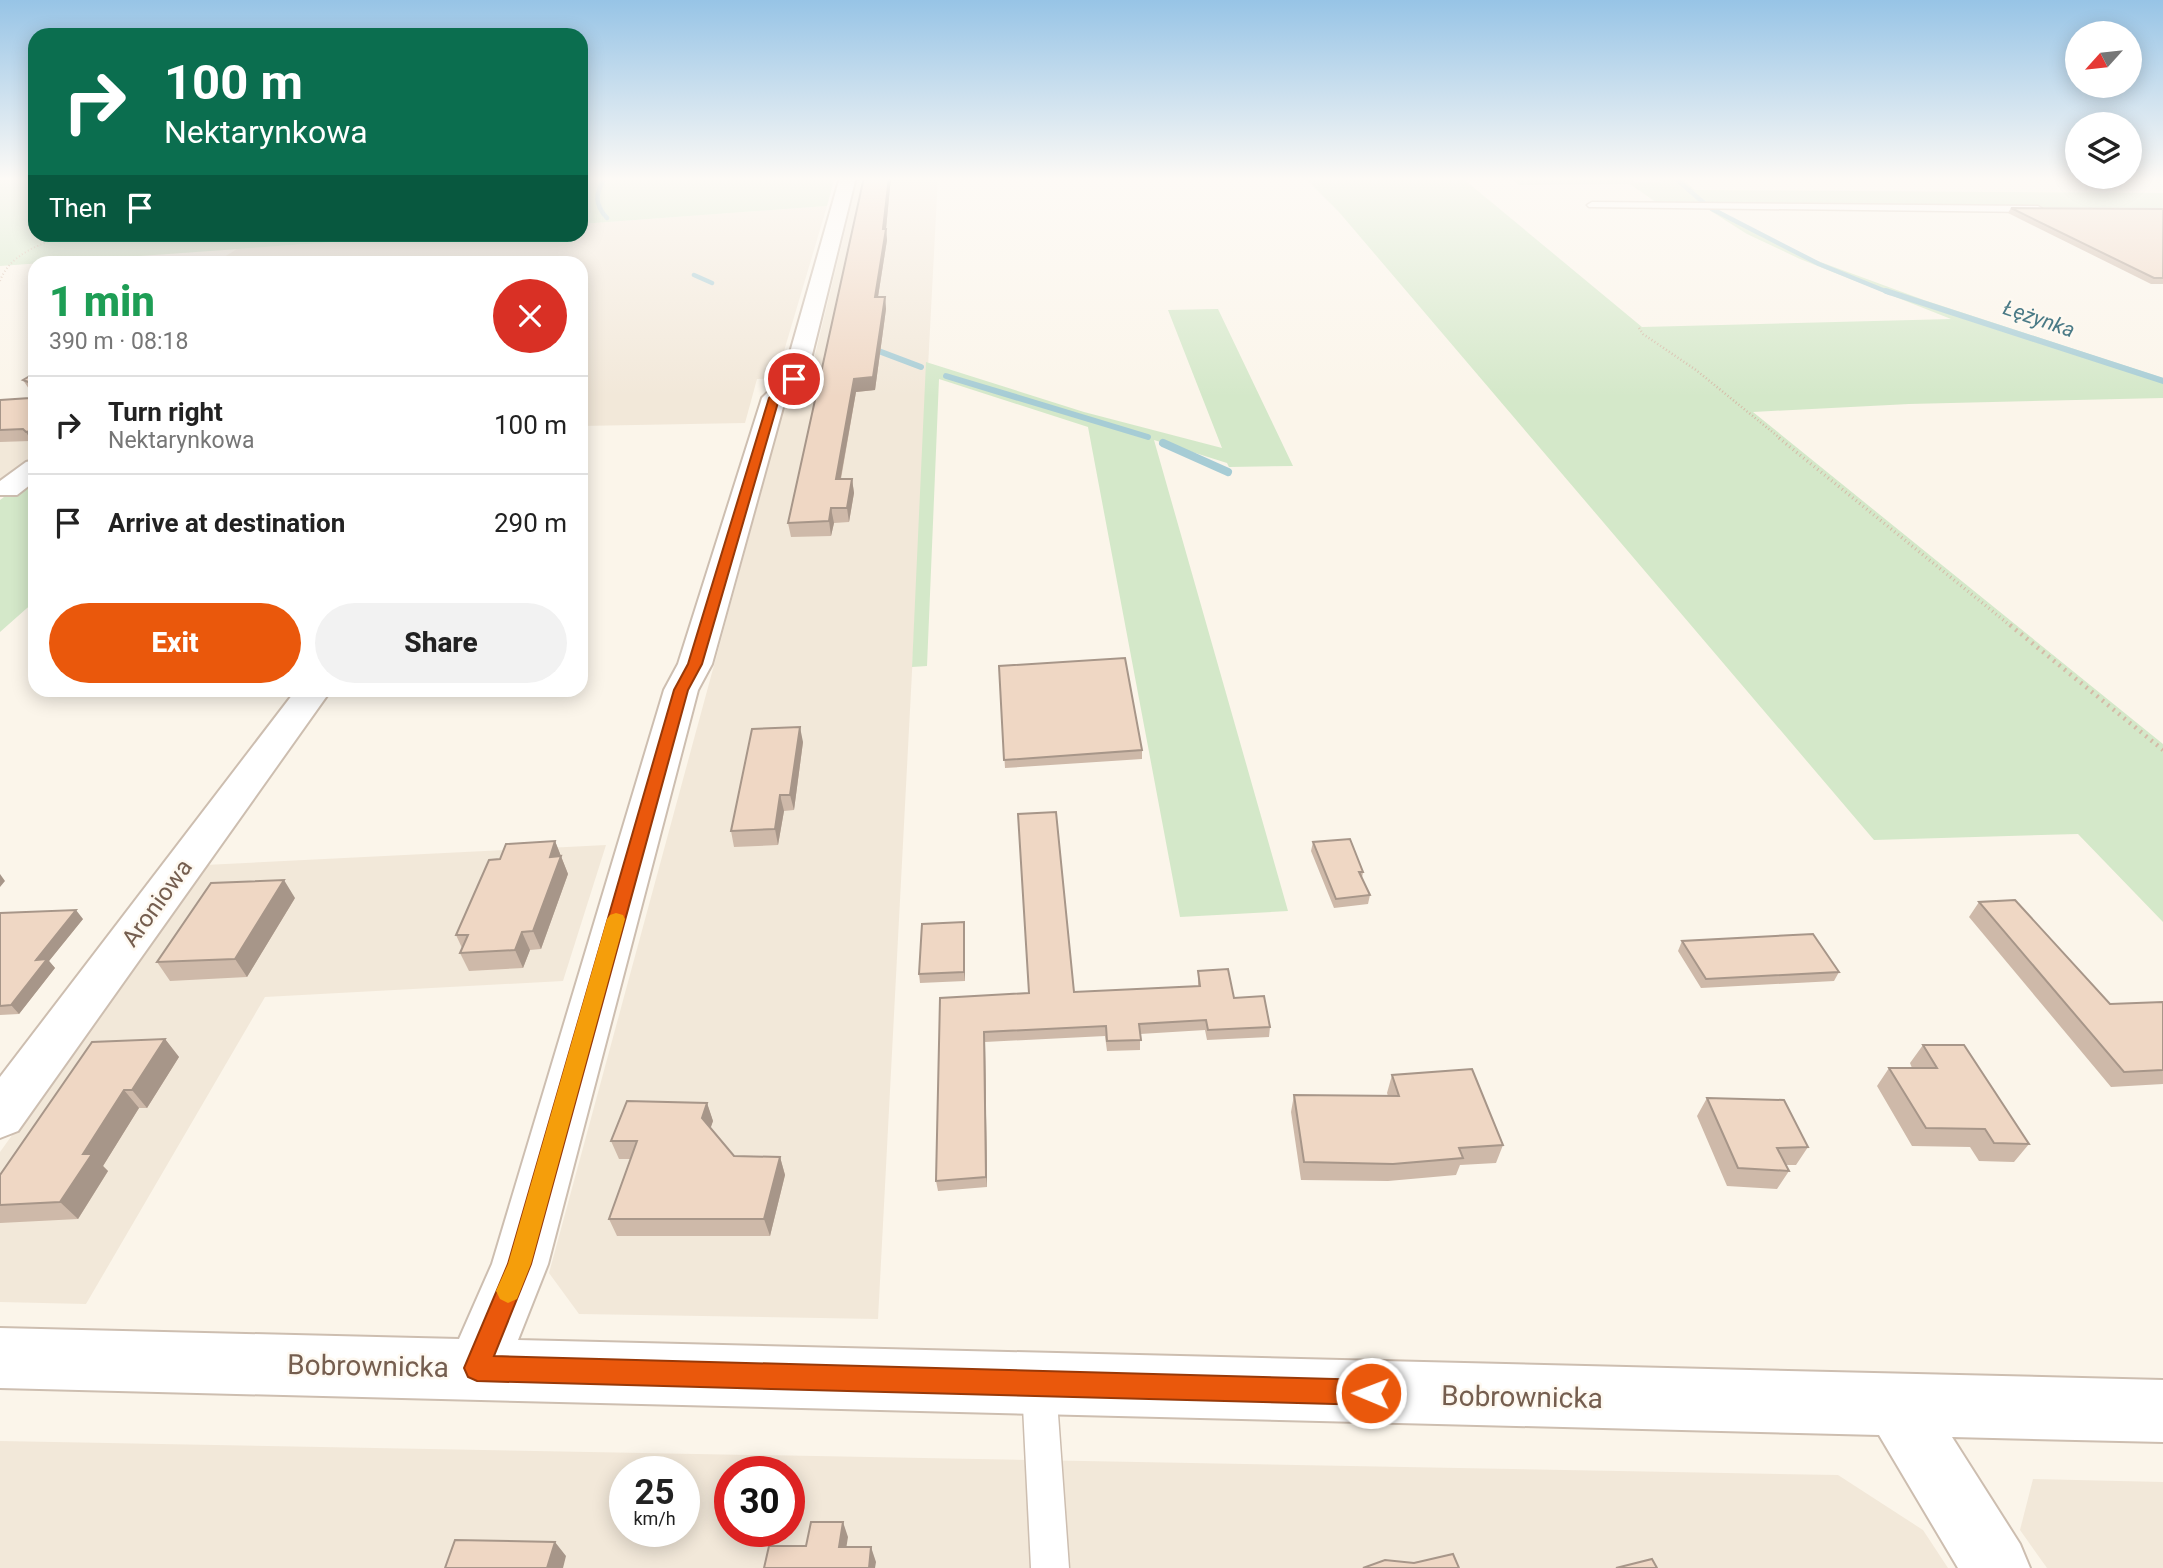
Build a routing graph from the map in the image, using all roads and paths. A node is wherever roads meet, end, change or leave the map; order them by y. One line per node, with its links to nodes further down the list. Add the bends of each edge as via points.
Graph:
1 (35, 250): 3 (path)
2 (828, 250): 13 (street, via 794,379 774,398 695,664 681,690 520,1264)
3 (6, 265): 4 (path); 5 (path)
4 (0, 267)
5 (0, 281)
6 (1639, 327): 10 (path)
7 (28, 473): 8 (street)
8 (7, 489)
9 (309, 697): 11 (street, Aroniowa)
10 (2163, 750)
11 (0, 1116)
12 (0, 1358): 13 (street, Bobrownicka)
13 (477, 1368): 14 (street, Bobrownicka)
14 (1038, 1384): 15 (street, Bobrownicka); 17 (lane)
15 (1897, 1406): 16 (street, Bobrownicka); 18 (street)
16 (2163, 1411)
17 (1050, 1568)
18 (1996, 1568)

